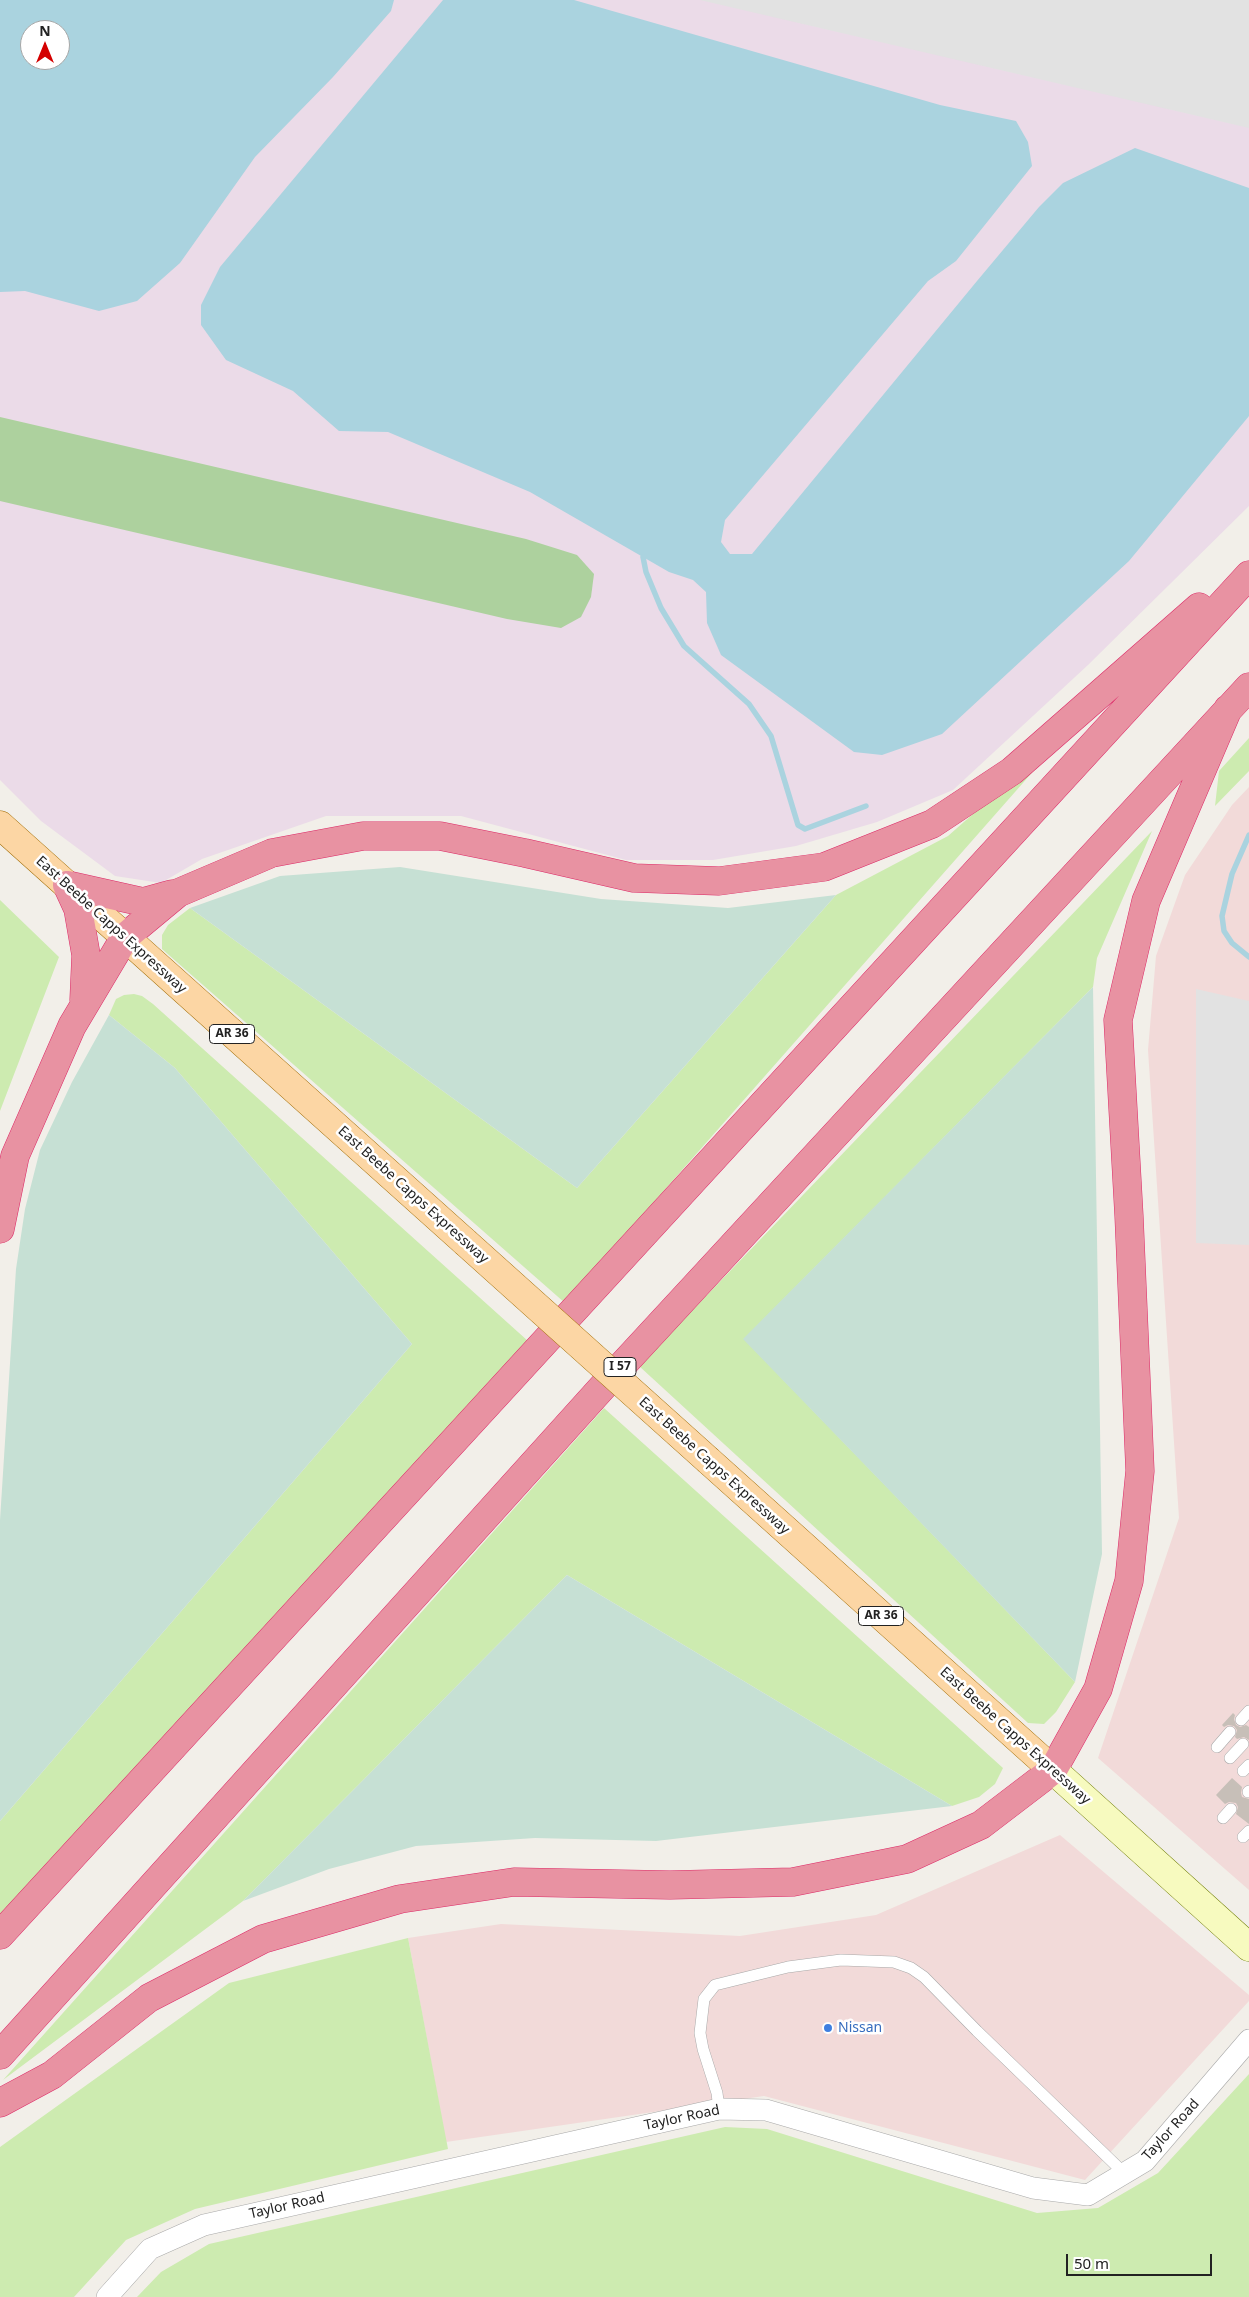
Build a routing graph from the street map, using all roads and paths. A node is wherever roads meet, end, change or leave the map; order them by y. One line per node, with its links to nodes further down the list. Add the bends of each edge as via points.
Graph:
1 (1249, 564): 7 (highway, via 1012,771 932,824 824,867 719,881 634,878 440,836 363,836 272,853)
2 (1249, 575): 18 (highway)
3 (1249, 687): 4 (highway, I 57)
4 (1228, 709): 17 (highway, via 1146,901 1118,1020 1140,1471 1129,1582 1098,1689); 21 (highway, I 57, via 617,1370)
5 (0, 825): 6 (main road, East Beebe Capps Expressway / AR 36)
6 (67, 885): 7 (highway, via 143,902); 8 (main road, East Beebe Capps Expressway / AR 36); 9 (highway, via 78,909 86,955)
7 (178, 893): 8 (highway)
8 (125, 937): 9 (highway); 17 (main road, East Beebe Capps Expressway / AR 36, bridge)
9 (84, 1005): 10 (highway, via 15,1156)
10 (0, 1229)
11 (1249, 1711): 12 (lane)
12 (1241, 1720)
13 (1230, 1732): 15 (lane)
14 (1243, 1744): 16 (lane)
15 (1216, 1746)
16 (1230, 1758)
17 (1053, 1770): 19 (main road, East Beebe Capps Expressway / AR 36); 22 (highway, via 981,1826 907,1859 793,1882 670,1885 514,1882 400,1899 263,1939 149,1998 52,2075)
18 (0, 1935)
19 (1249, 1947)
20 (1249, 2040): 24 (street, Taylor Road, via 1145,2161)
21 (0, 2055)
22 (0, 2103)
23 (719, 2109): 24 (street, Taylor Road, via 766,2110 1033,2188 1088,2195); 24 (lane, via 700,2033 704,1999 715,1985 788,1967 841,1960 894,1962 924,1976); 25 (street, Taylor Road, via 204,2225 150,2249)
24 (1124, 2173)
25 (107, 2297)

